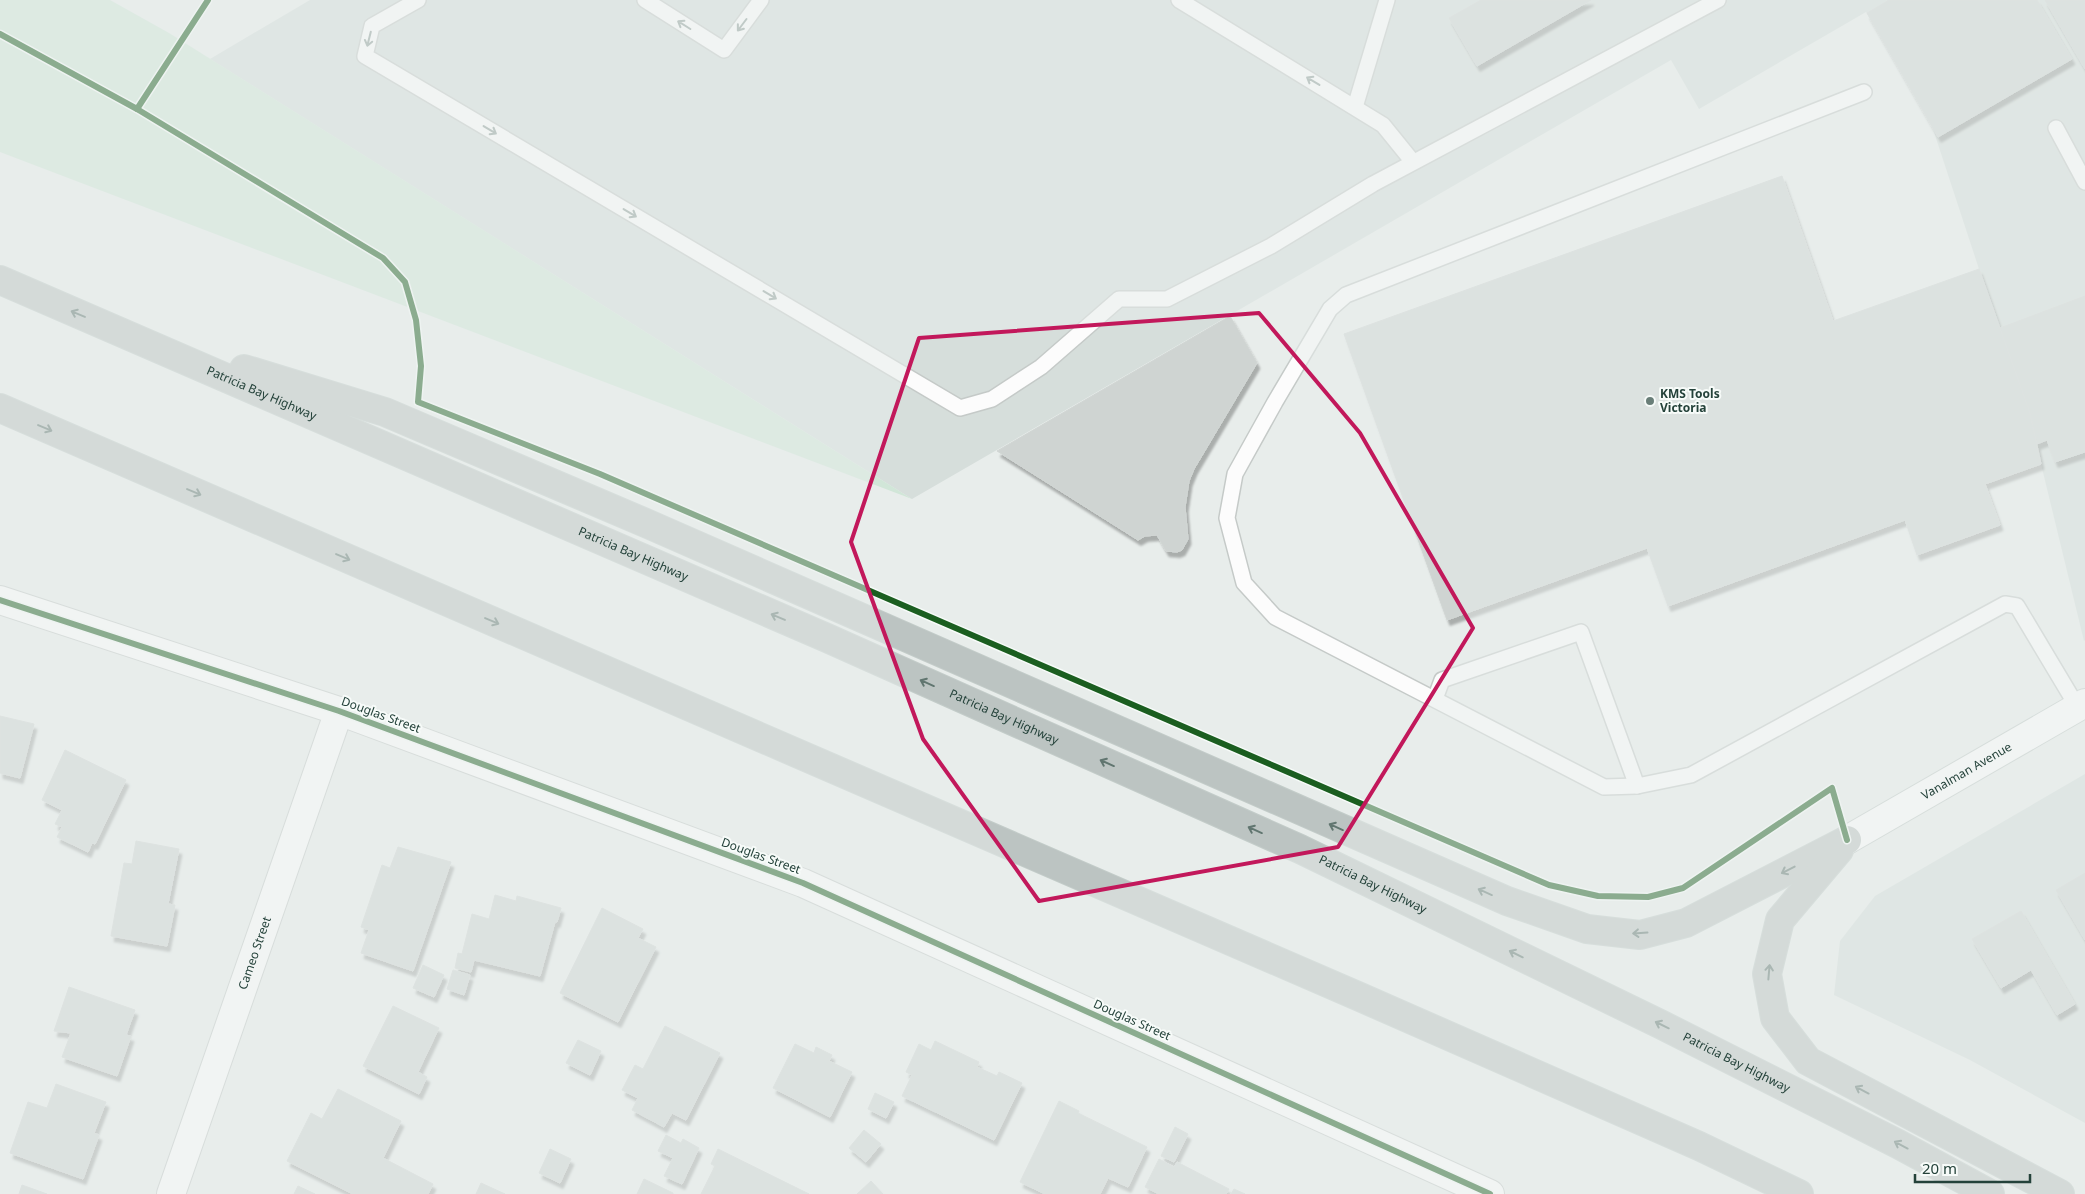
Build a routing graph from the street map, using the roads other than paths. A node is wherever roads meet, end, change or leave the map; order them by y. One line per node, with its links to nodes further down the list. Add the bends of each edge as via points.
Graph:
1 (418, 0): 10 (lane, one-way to 10, via 372,26 365,56 960,408 992,399 1041,367 1120,299 1167,299 1272,246)
2 (645, 0): 3 (lane, one-way to 2, via 724,50)
3 (761, 0)
4 (1179, 0): 8 (lane, one-way to 4)
5 (1387, 0): 8 (lane)
6 (1718, 0): 10 (lane)
7 (1864, 92): 16 (lane, via 1346,295 1330,309 1234,474 1227,518 1244,584 1275,617)
8 (1355, 107): 10 (lane, via 1383,125)
9 (2056, 128): 11 (lane)
10 (1413, 162)
11 (2085, 182)
12 (0, 280): 13 (highway, Patricia Bay Highway, one-way to 12)
13 (123, 333): 20 (highway, one-way to 13, via 1686,923 1640,935 1587,929 1507,902 648,524 385,412); 24 (highway, Patricia Bay Highway, one-way to 13, via 1660,1024 1300,850 827,638)
14 (0, 408): 23 (highway, one-way to 23, via 1360,997 1699,1146)
15 (0, 600): 18 (street, Douglas Street)
16 (1435, 699): 19 (lane, via 1604,787); 19 (lane, via 1442,680 1580,632)
17 (2081, 705): 19 (lane, via 2017,606 2005,604 1691,775); 20 (street, Vanalman Avenue)
18 (339, 711): 21 (street, Cameo Street); 22 (street, Douglas Street, via 803,883)
19 (1637, 786)
20 (1847, 840): 25 (highway, one-way to 20, via 1808,1061 1775,1018 1767,974 1780,920)
21 (171, 1194)
22 (1490, 1194)
23 (1799, 1194)
24 (1990, 1194)
25 (2060, 1194)

